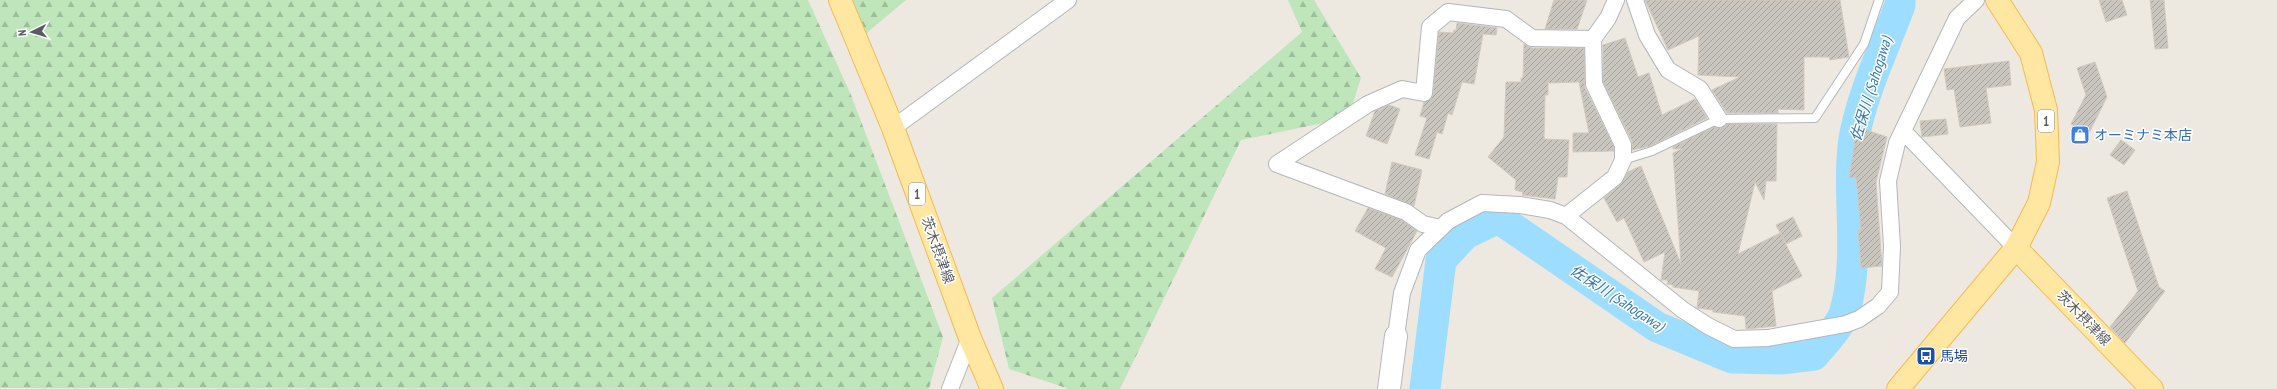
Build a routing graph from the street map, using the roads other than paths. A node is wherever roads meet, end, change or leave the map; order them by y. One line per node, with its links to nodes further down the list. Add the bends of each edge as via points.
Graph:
1 (840, 0): 10 (main road, 茨木摂津線 / 1)
2 (1068, 0): 10 (street)
3 (1616, 0): 8 (street, via 1608,18)
4 (1635, 0): 9 (street, via 1648,35 1668,70 1700,89)
5 (1879, 0): 9 (lane, via 1864,44 1815,118)
6 (1976, 0): 11 (street, via 1957,18)
7 (1997, 0): 15 (main road, 1, via 2031,53 2046,110 2048,162 2039,203)
8 (1593, 39): 12 (street, via 1594,84 1623,145); 14 (street, via 1532,38 1506,19 1448,12 1430,27 1424,93 1402,89 1368,104 1277,164 1406,212 1423,224)
9 (1719, 119): 12 (lane, via 1652,151)
10 (893, 128): 17 (main road, 茨木摂津線 / 1)
11 (1904, 132): 13 (street, via 1897,143 1888,181 1892,246 1890,292 1878,306 1860,319 1846,324 1768,338 1734,339 1683,310); 15 (street)
12 (1623, 160): 13 (street, via 1614,177)
13 (1566, 216): 14 (street, via 1550,210 1520,205 1482,203)
14 (1440, 228): 16 (street, via 1418,250 1402,293)
15 (2016, 248): 21 (main road, 1); 22 (main road, 茨木摂津線)
16 (1396, 336): 20 (street)
17 (970, 338): 18 (street); 19 (main road, 茨木摂津線 / 1)
18 (950, 389)
19 (992, 389)
20 (1389, 389)
21 (1898, 389)
22 (2152, 389)

